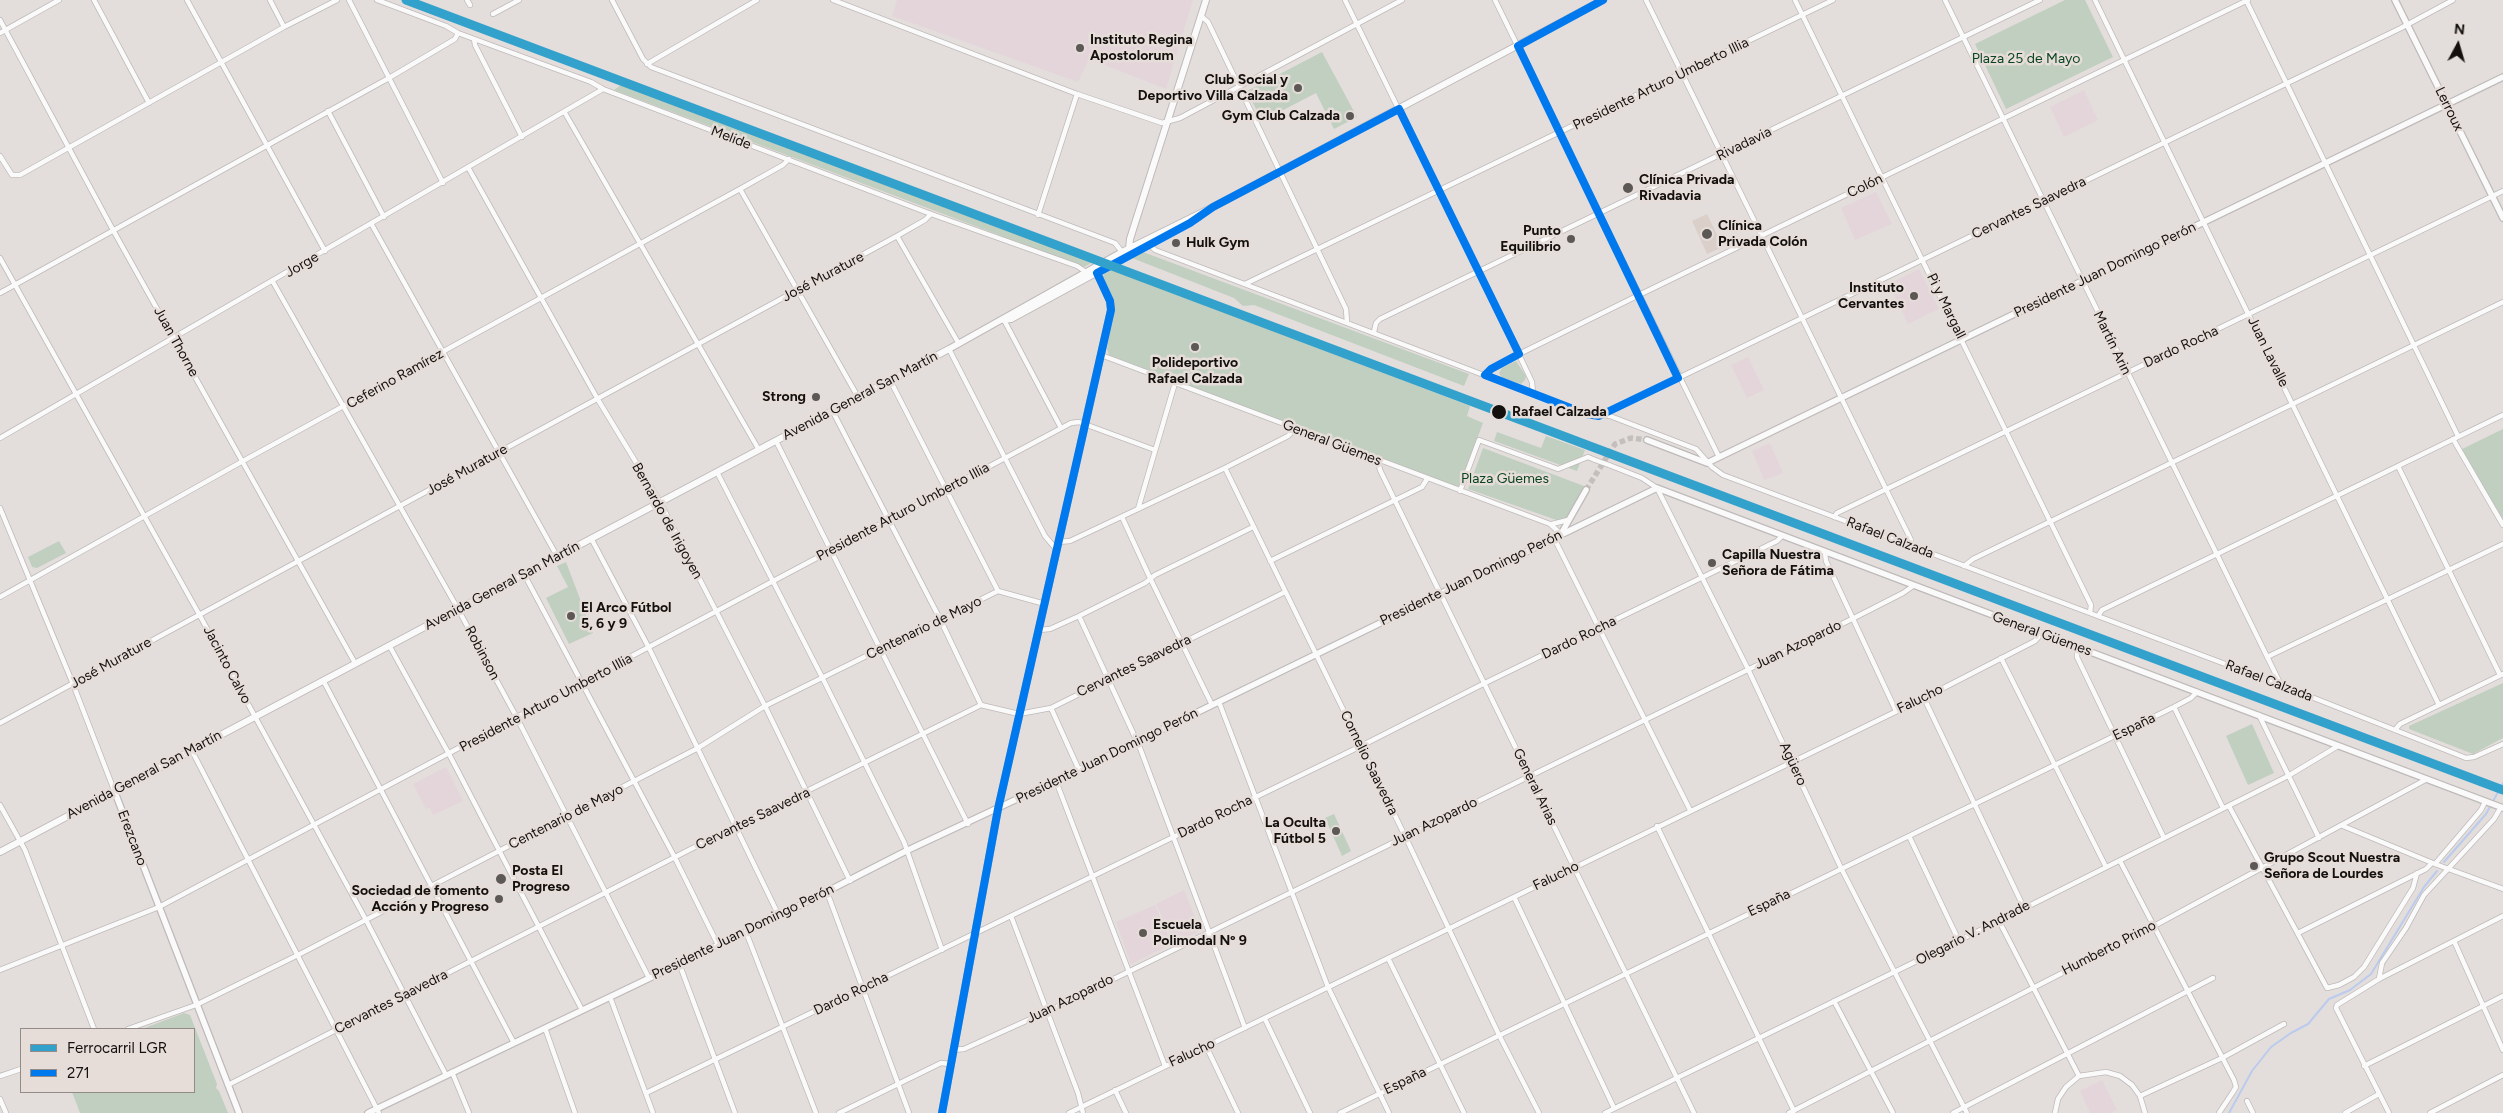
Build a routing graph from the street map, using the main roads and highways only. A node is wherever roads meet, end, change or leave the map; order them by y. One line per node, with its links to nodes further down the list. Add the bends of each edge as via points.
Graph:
1 (1206, 0): 4 (main road)
2 (1603, 0): 3 (main road, Avenida General San Martín)
3 (1214, 207): 4 (main road, Avenida General San Martín); 5 (main road, Avenida General San Martín)
4 (1126, 250): 6 (main road, Avenida General San Martín)
5 (1097, 273): 6 (main road, Avenida General San Martín); 8 (main road, via 1110,300 1111,310 998,809)
6 (1004, 320): 7 (main road, Avenida General San Martín)
7 (0, 852)
8 (942, 1113)

